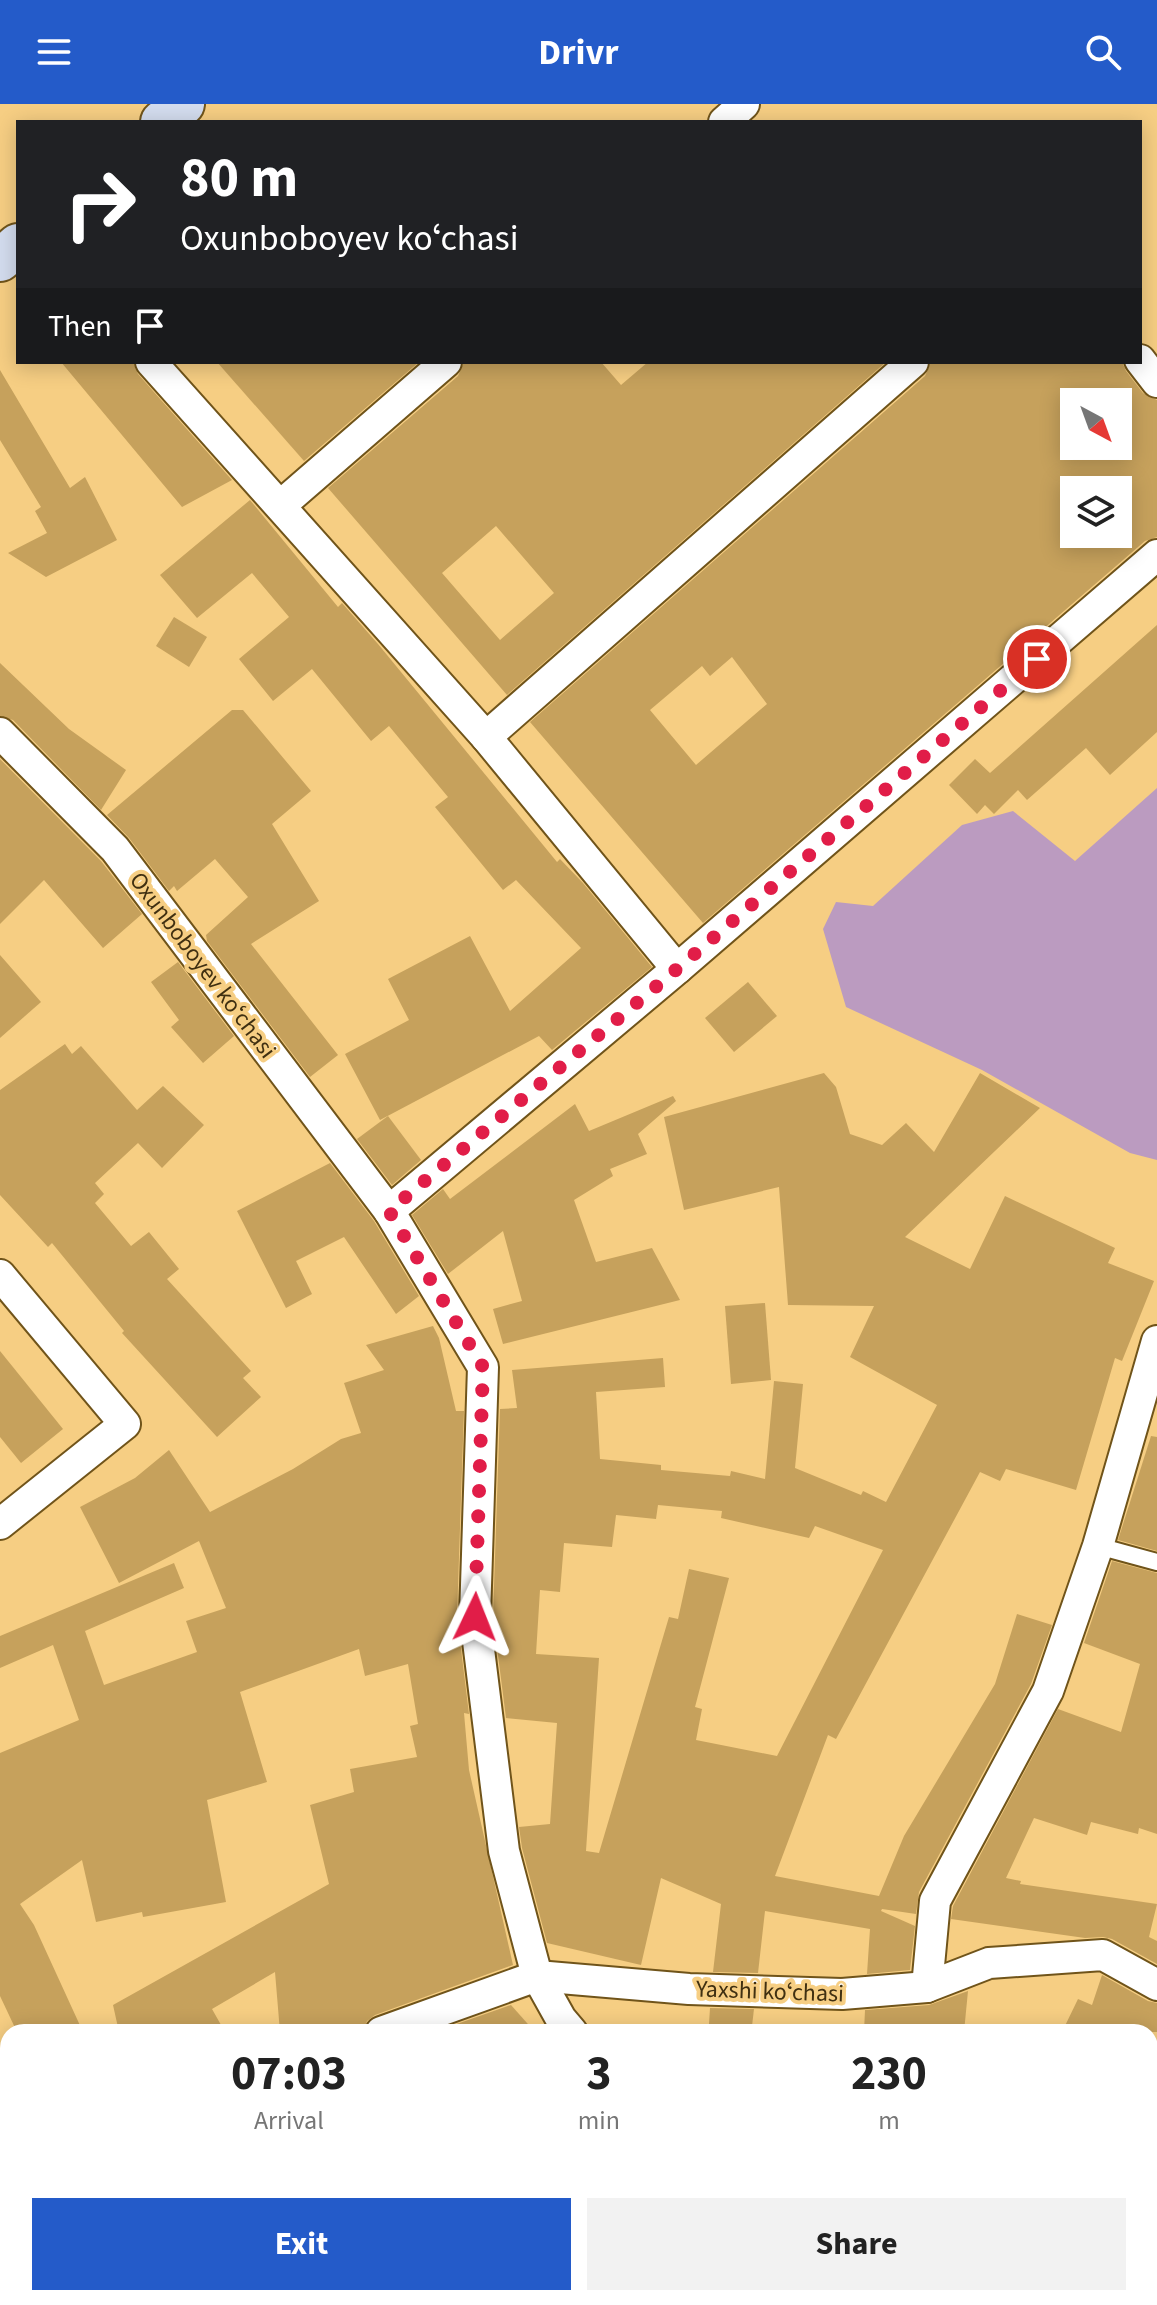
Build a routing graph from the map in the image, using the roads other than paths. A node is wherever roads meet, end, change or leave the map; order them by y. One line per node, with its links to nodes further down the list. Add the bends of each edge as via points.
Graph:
1 (183, 104): 3 (street)
2 (744, 104): 4 (street)
3 (164, 120)
4 (726, 120)
5 (16, 247): 6 (street)
6 (0, 260)
7 (1142, 363): 11 (street)
8 (153, 364): 12 (street)
9 (444, 364): 12 (street)
10 (911, 364): 15 (street)
11 (1157, 382)
12 (281, 505): 15 (street)
13 (1157, 555): 16 (street)
14 (0, 733): 17 (street, Oxunboboyev koʻchasi, via 115,849)
15 (486, 737): 16 (street)
16 (677, 969): 17 (street)
17 (389, 1211): 23 (street, Oxunboboyev koʻchasi, via 483,1367 475,1617 504,1851)
18 (0, 1275): 20 (street, via 125,1424)
19 (1157, 1341): 21 (street)
20 (0, 1524)
21 (1098, 1546): 22 (lane); 25 (street, via 1048,1691 935,1901)
22 (1157, 1562)
23 (537, 1976): 25 (street, Yaxshi koʻchasi, via 827,1994); 26 (street, Yaxshi koʻchasi); 27 (street, Oxunboboyev koʻchasi)
24 (1157, 1985): 25 (street, Yaxshi koʻchasi, via 1103,1955 989,1963)
25 (927, 1987)
26 (403, 2024)
27 (565, 2024)

